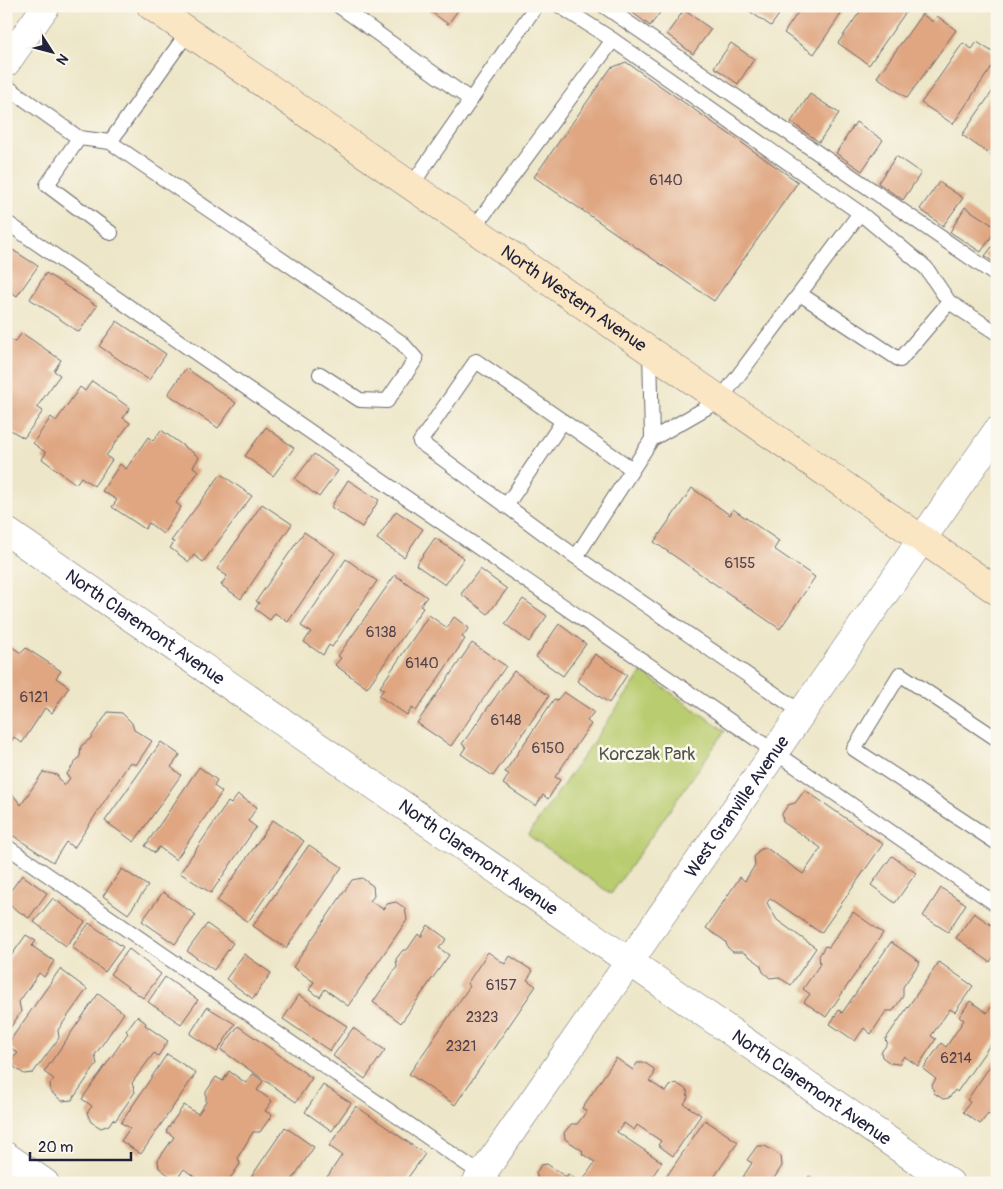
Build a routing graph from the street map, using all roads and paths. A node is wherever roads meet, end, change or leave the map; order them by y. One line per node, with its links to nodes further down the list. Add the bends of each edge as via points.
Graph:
1 (46, 6): 9 (street)
2 (151, 6): 7 (main road, North Western Avenue)
3 (339, 6): 11 (lane)
4 (536, 6): 11 (lane)
5 (560, 6): 8 (lane)
6 (604, 6): 19 (lane)
7 (188, 32): 13 (lane); 14 (main road, North Western Avenue)
8 (613, 40): 15 (lane); 17 (lane)
9 (6, 63)
10 (6, 86): 12 (lane)
11 (471, 100): 14 (lane)
12 (79, 138): 13 (lane); 18 (lane, via 47,185)
13 (110, 142): 24 (lane, via 380,327 402,343 416,359 387,400 360,400)
14 (411, 186): 17 (main road, North Western Avenue)
15 (860, 213): 20 (lane); 21 (lane, via 926,268)
16 (6, 222): 37 (lane)
17 (473, 229): 23 (main road, North Western Avenue)
18 (111, 233)
19 (997, 276)
20 (800, 294): 21 (lane, via 900,360); 25 (lane)
21 (949, 302): 22 (lane)
22 (997, 333)
23 (650, 351): 25 (main road, North Western Avenue); 28 (lane)
24 (320, 374)
25 (720, 400): 28 (lane); 32 (main road, North Western Avenue)
26 (563, 421): 29 (lane); 30 (lane); 30 (lane, via 476,361 420,442)
27 (996, 432): 32 (street, West Granville Avenue)
28 (652, 439): 29 (lane)
29 (632, 469): 33 (lane)
30 (506, 506): 33 (lane)
31 (6, 531): 41 (street, North Claremont Avenue)
32 (921, 539): 34 (main road, North Western Avenue); 35 (street, West Granville Avenue)
33 (576, 557): 35 (lane)
34 (997, 591)
35 (801, 712): 37 (street, West Granville Avenue)
36 (997, 738): 38 (lane, via 900,674 854,749)
37 (774, 751): 40 (lane); 41 (street, West Granville Avenue)
38 (997, 843)
39 (6, 846): 43 (lane)
40 (997, 904)
41 (629, 961): 43 (street, West Granville Avenue); 45 (street, North Claremont Avenue)
42 (6, 1156): 44 (street)
43 (484, 1180)
44 (45, 1183)
45 (950, 1183)

